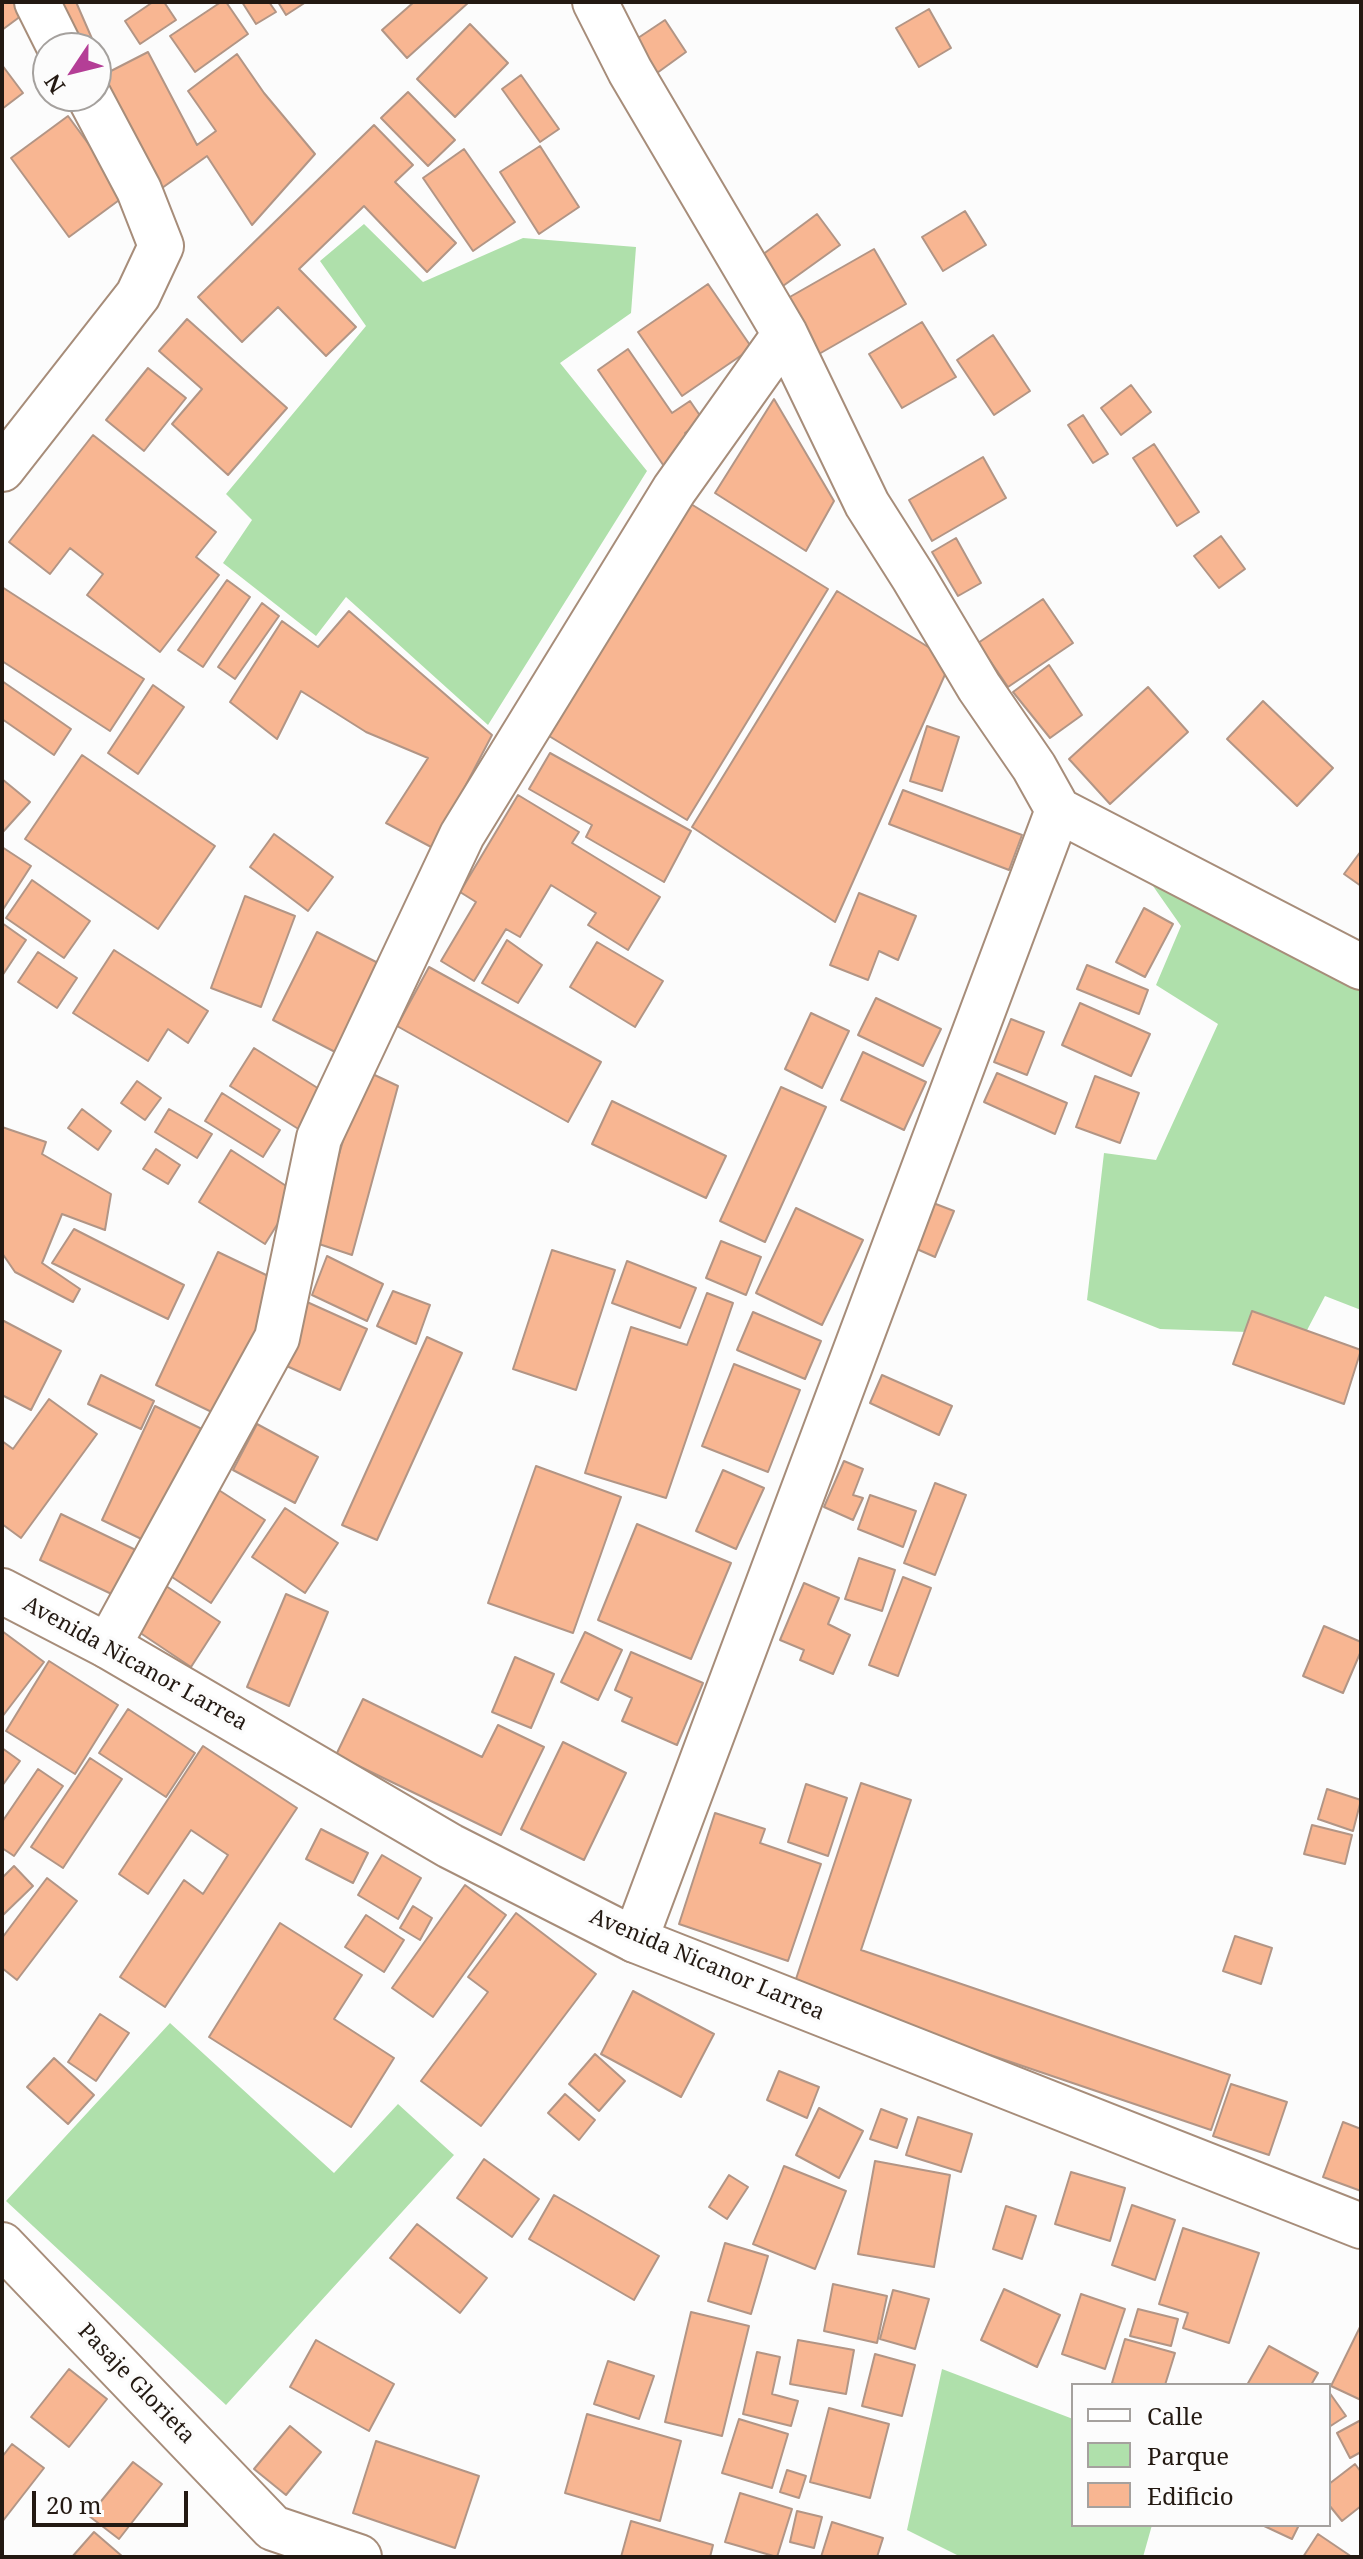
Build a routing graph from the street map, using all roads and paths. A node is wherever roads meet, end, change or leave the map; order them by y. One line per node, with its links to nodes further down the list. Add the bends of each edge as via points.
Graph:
1 (37, 2): 3 (street)
2 (595, 2): 5 (street)
3 (52, 32)
4 (98, 112): 6 (street, via 139,190 161,246 138,295)
5 (785, 334): 7 (street, via 867,504); 10 (street, via 674,490 462,835 319,1138 277,1338)
6 (2, 469)
7 (1058, 810): 8 (street); 11 (street)
8 (1361, 967)
9 (2, 1591): 10 (street, Avenida Nicanor Larrea)
10 (108, 1646): 11 (street, Avenida Nicanor Larrea, via 450,1846)
11 (635, 1940): 12 (street, Avenida Nicanor Larrea)
12 (1361, 2226)
13 (2, 2245): 14 (street, Pasaje Glorieta, via 273,2528)
14 (359, 2557)

